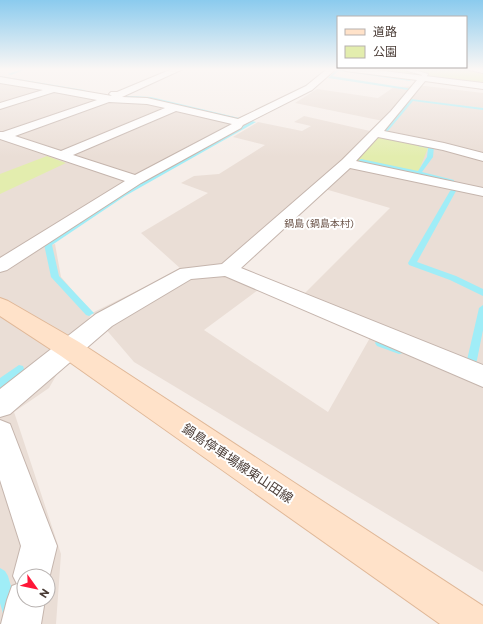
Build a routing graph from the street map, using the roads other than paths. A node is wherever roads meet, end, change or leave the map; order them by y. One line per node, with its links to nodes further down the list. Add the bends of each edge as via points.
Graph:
1 (27, 98): 6 (street)
2 (103, 98): 5 (street)
3 (289, 98): 8 (street)
4 (407, 98): 9 (street)
5 (108, 99): 7 (street, via 147,101); 10 (street)
6 (0, 106)
7 (175, 108): 8 (street); 11 (street)
8 (244, 121): 14 (street)
9 (375, 133): 12 (street); 13 (street)
10 (2, 135): 11 (street)
11 (62, 156): 14 (street)
12 (483, 157)
13 (347, 163): 15 (street); 17 (street)
14 (136, 180): 16 (street)
15 (483, 192)
16 (0, 266)
17 (227, 270): 19 (street, via 187,273 104,320); 20 (street)
18 (0, 306): 19 (main road, 鍋島停車場線東山田線)
19 (70, 349): 21 (street); 24 (main road, 鍋島停車場線東山田線)
20 (483, 376)
21 (0, 405)
22 (0, 434): 23 (street, via 39,546)
23 (34, 568)
24 (474, 624)

